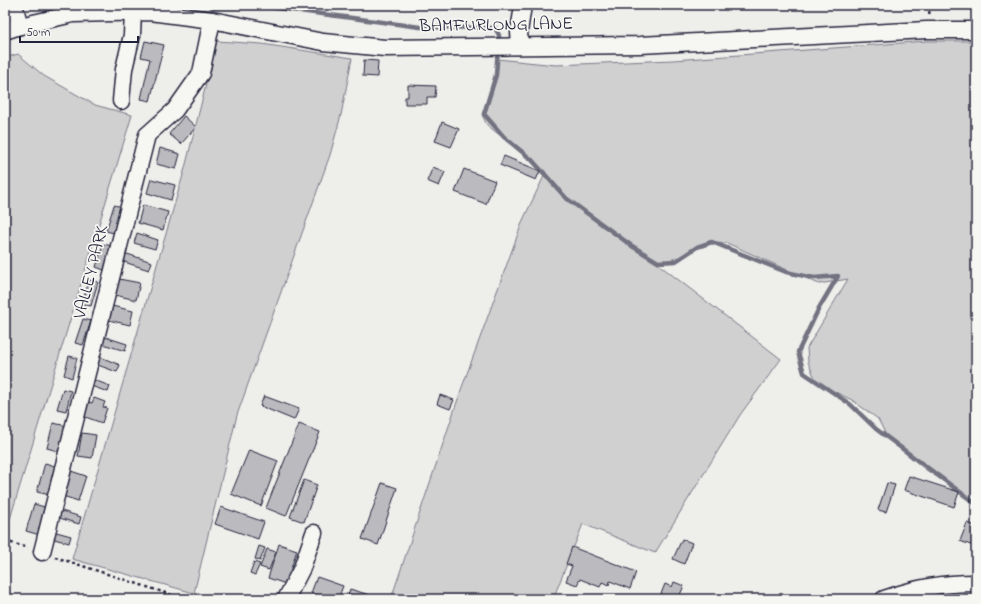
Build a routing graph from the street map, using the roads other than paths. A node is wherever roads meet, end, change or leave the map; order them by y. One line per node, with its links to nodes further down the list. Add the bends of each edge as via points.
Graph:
1 (14, 5): 5 (street)
2 (523, 5): 8 (street)
3 (133, 12): 4 (street, BAMFURLONG LANE); 5 (street, BAMFURLONG LANE, via 73,14); 9 (street, via 132,35 124,69)
4 (212, 20): 8 (street, BAMFURLONG LANE, via 323,42 385,48); 11 (street, VALLEY PARK, via 201,73 175,110 147,134)
5 (20, 26): 7 (street, BAMFURLONG LANE)
6 (976, 30): 8 (street, BAMFURLONG LANE, via 927,30 640,44)
7 (5, 31)
8 (520, 45)
9 (121, 101)
10 (314, 533): 13 (street, via 302,568)
11 (42, 552)
12 (976, 583): 14 (street, via 946,583 903,592)
13 (286, 599)
14 (884, 599)

